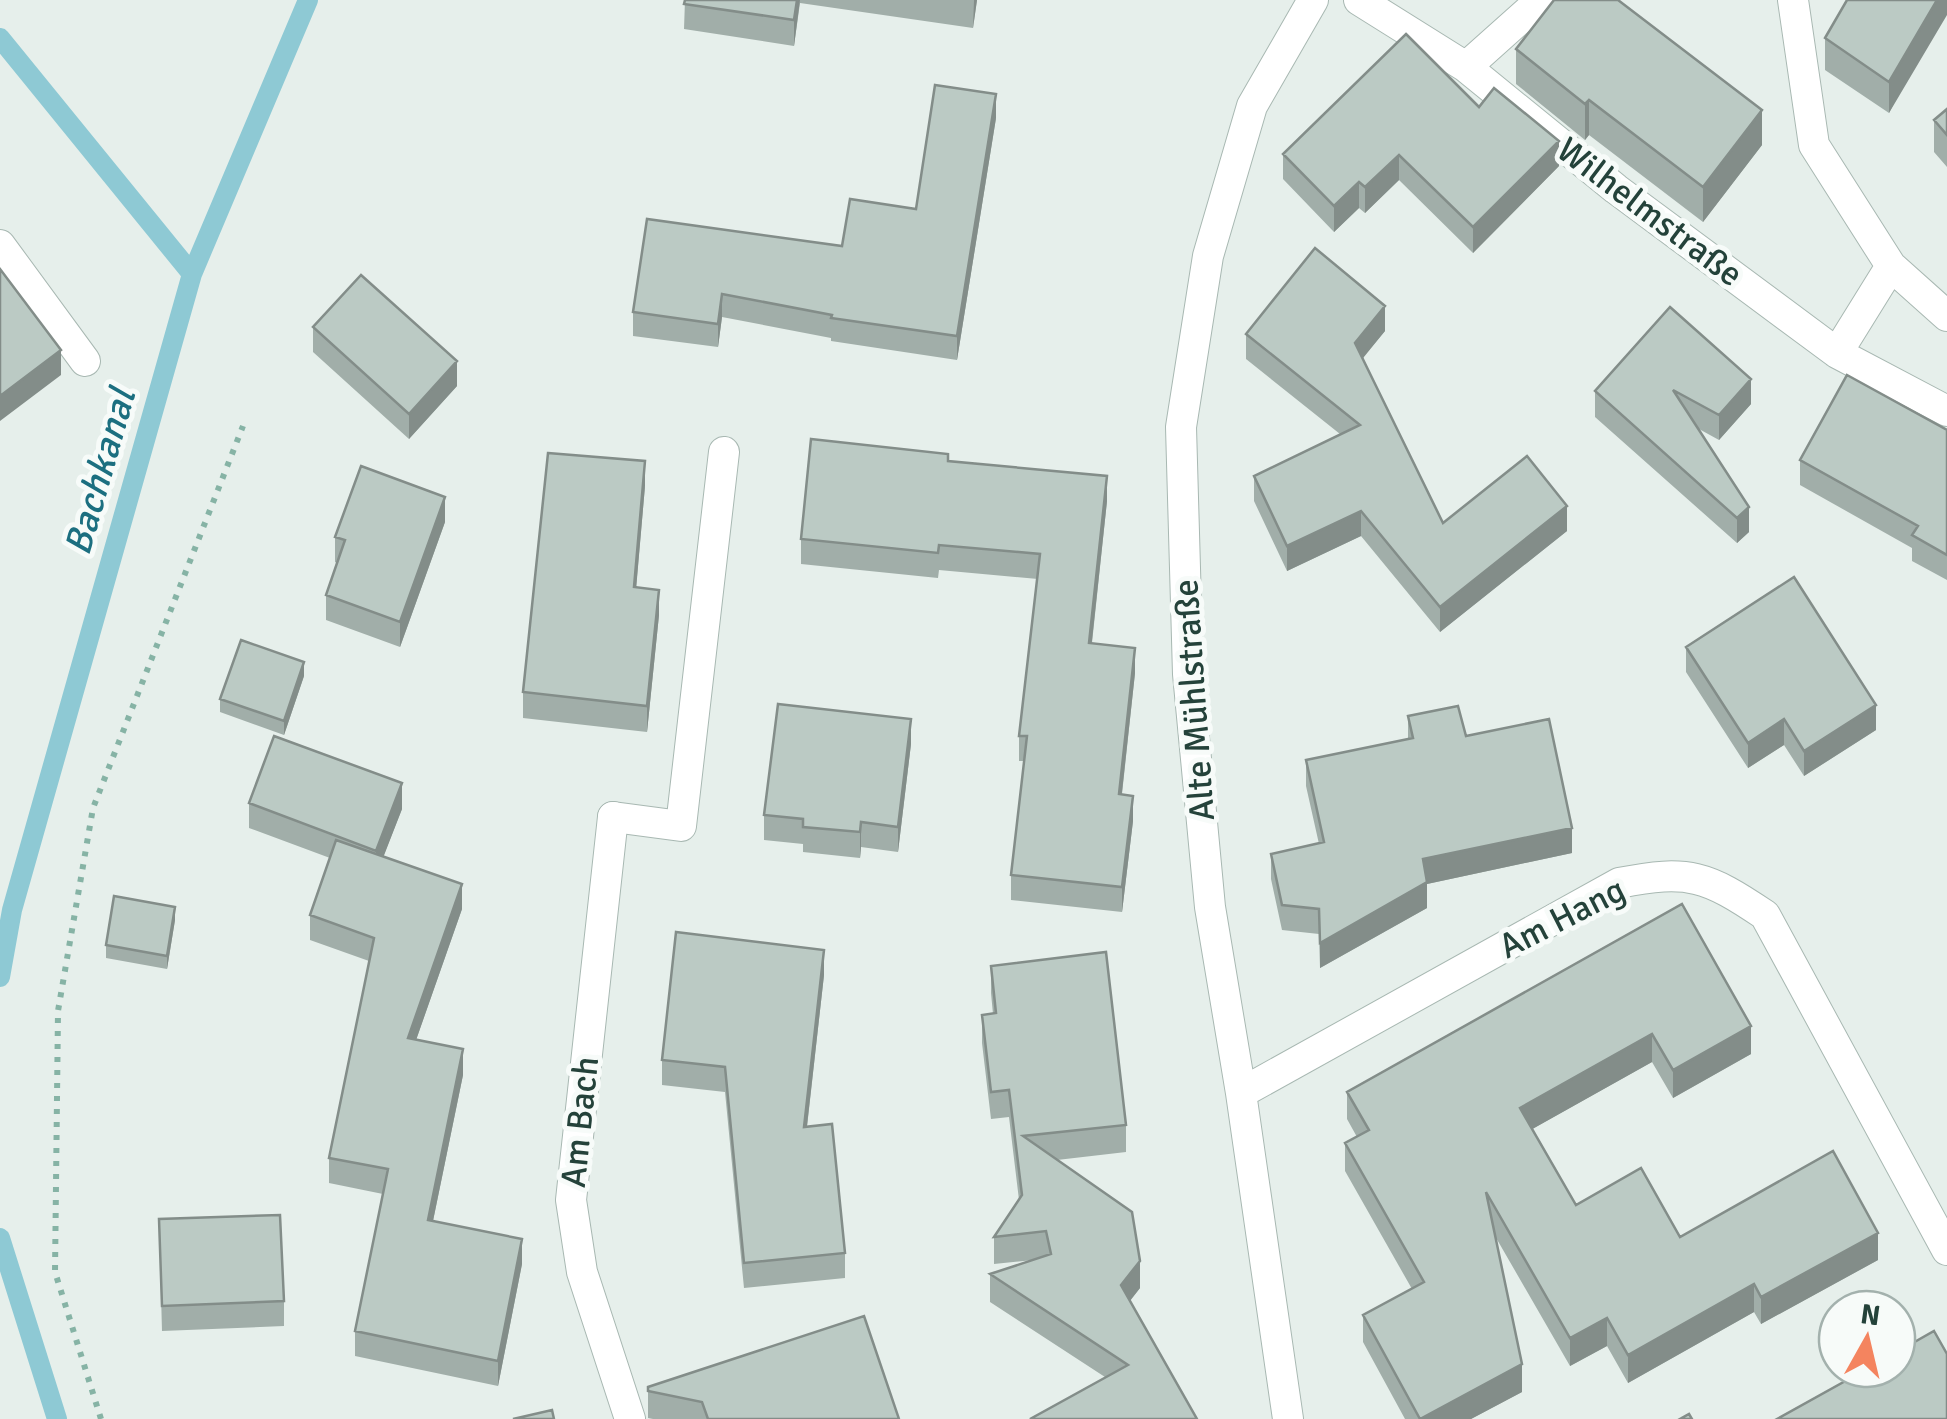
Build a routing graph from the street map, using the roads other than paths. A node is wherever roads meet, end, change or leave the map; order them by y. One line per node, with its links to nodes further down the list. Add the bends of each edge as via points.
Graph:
1 (1313, 0): 13 (street, Alte Mühlstraße, via 1252,106 1208,256 1180,427 1188,674 1210,907)
2 (1359, 0): 5 (street, Wilhelmstraße)
3 (1541, 0): 5 (street)
4 (1793, 0): 7 (street, via 1814,145)
5 (1466, 67): 9 (street, Wilhelmstraße)
6 (0, 245): 10 (street)
7 (1891, 266): 8 (street); 9 (street)
8 (1947, 316)
9 (1837, 354): 11 (street, Wilhelmstraße)
10 (85, 361)
11 (1947, 411)
12 (724, 452): 15 (street, Am Bach, via 680,826 613,817 571,1200 582,1272)
13 (1241, 1094): 14 (street, Am Hang, via 1619,882 1666,874 1719,884 1765,915); 16 (street, Alte Mühlstraße)
14 (1947, 1250)
15 (630, 1419)
16 (1288, 1419)

